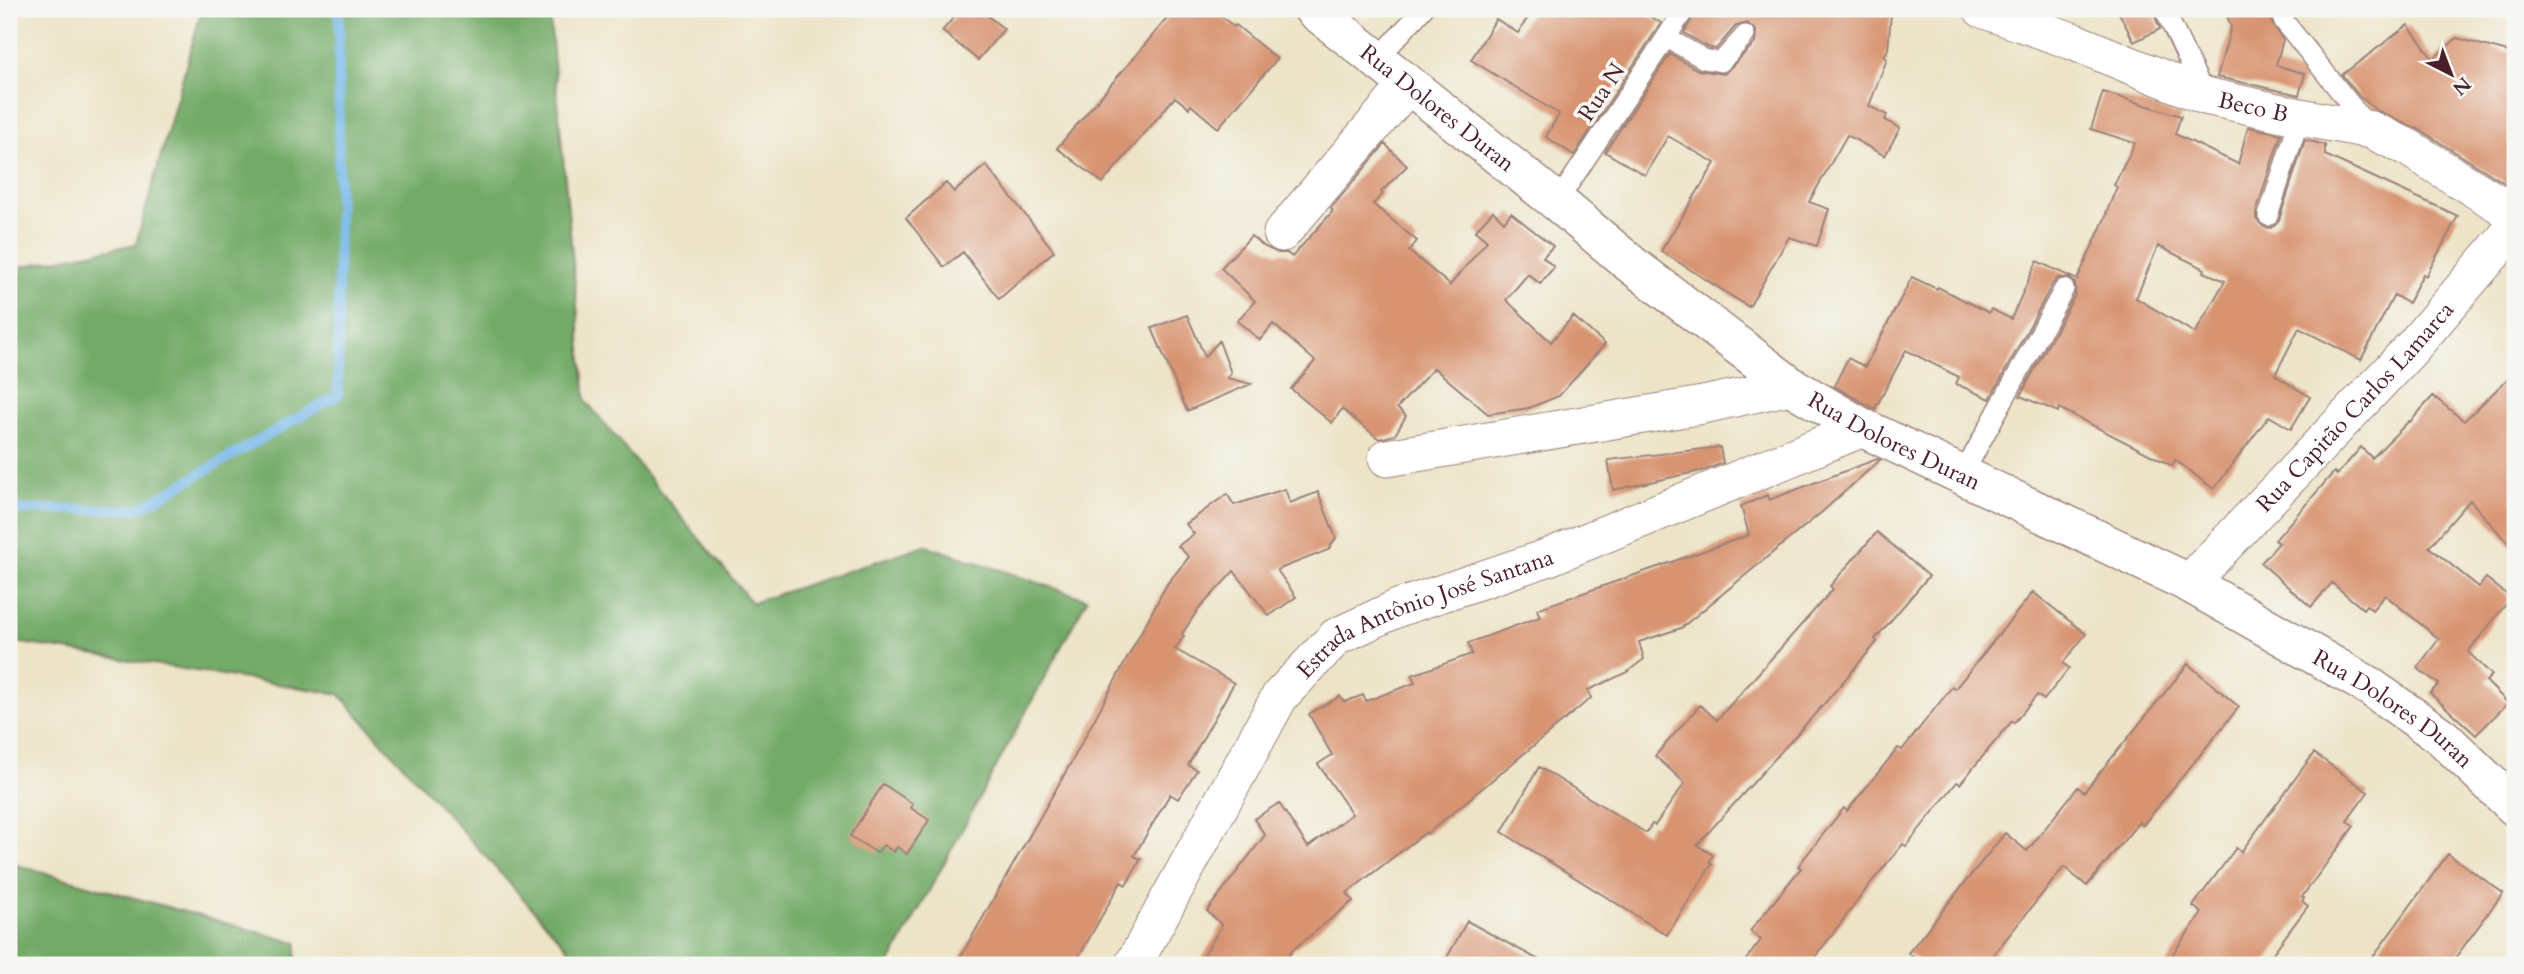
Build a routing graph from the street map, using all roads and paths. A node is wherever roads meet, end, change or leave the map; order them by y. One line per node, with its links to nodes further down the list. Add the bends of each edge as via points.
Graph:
1 (1313, 9): 9 (street, Rua Dolores Duran)
2 (1423, 9): 9 (lane)
3 (1685, 9): 8 (lane, Rua N)
4 (1982, 9): 11 (street, Beco B)
5 (2164, 9): 11 (lane)
6 (2283, 20): 13 (lane)
7 (1745, 35): 8 (lane, via 1721,62 1704,59)
8 (1667, 38): 14 (lane, Rua N)
9 (1377, 60): 10 (street, Rua Dolores Duran)
10 (1408, 85): 14 (street, Rua Dolores Duran); 18 (street)
11 (2205, 96): 12 (street, Beco B)
12 (2300, 117): 13 (street, Beco B); 16 (lane)
13 (2371, 130): 15 (street, Beco B, via 2418,153)
14 (1557, 202): 20 (street, Rua Dolores Duran)
15 (2515, 214)
16 (2268, 216)
17 (2515, 227): 24 (street, Rua Capitão Carlos Lamarca, via 2410,350)
18 (1282, 233)
19 (2064, 289): 23 (lane)
20 (1791, 386): 21 (street, Rua Dolores Duran); 22 (street)
21 (1863, 429): 23 (street, Rua Dolores Duran); 26 (street, Estrada Antônio José Santana, via 1549,557 1398,608 1336,637 1280,696)
22 (1387, 458)
23 (1962, 476): 24 (street, Rua Dolores Duran)
24 (2189, 583): 25 (street, Rua Dolores Duran, via 2370,685 2442,737)
25 (2515, 807)
26 (1133, 965)

